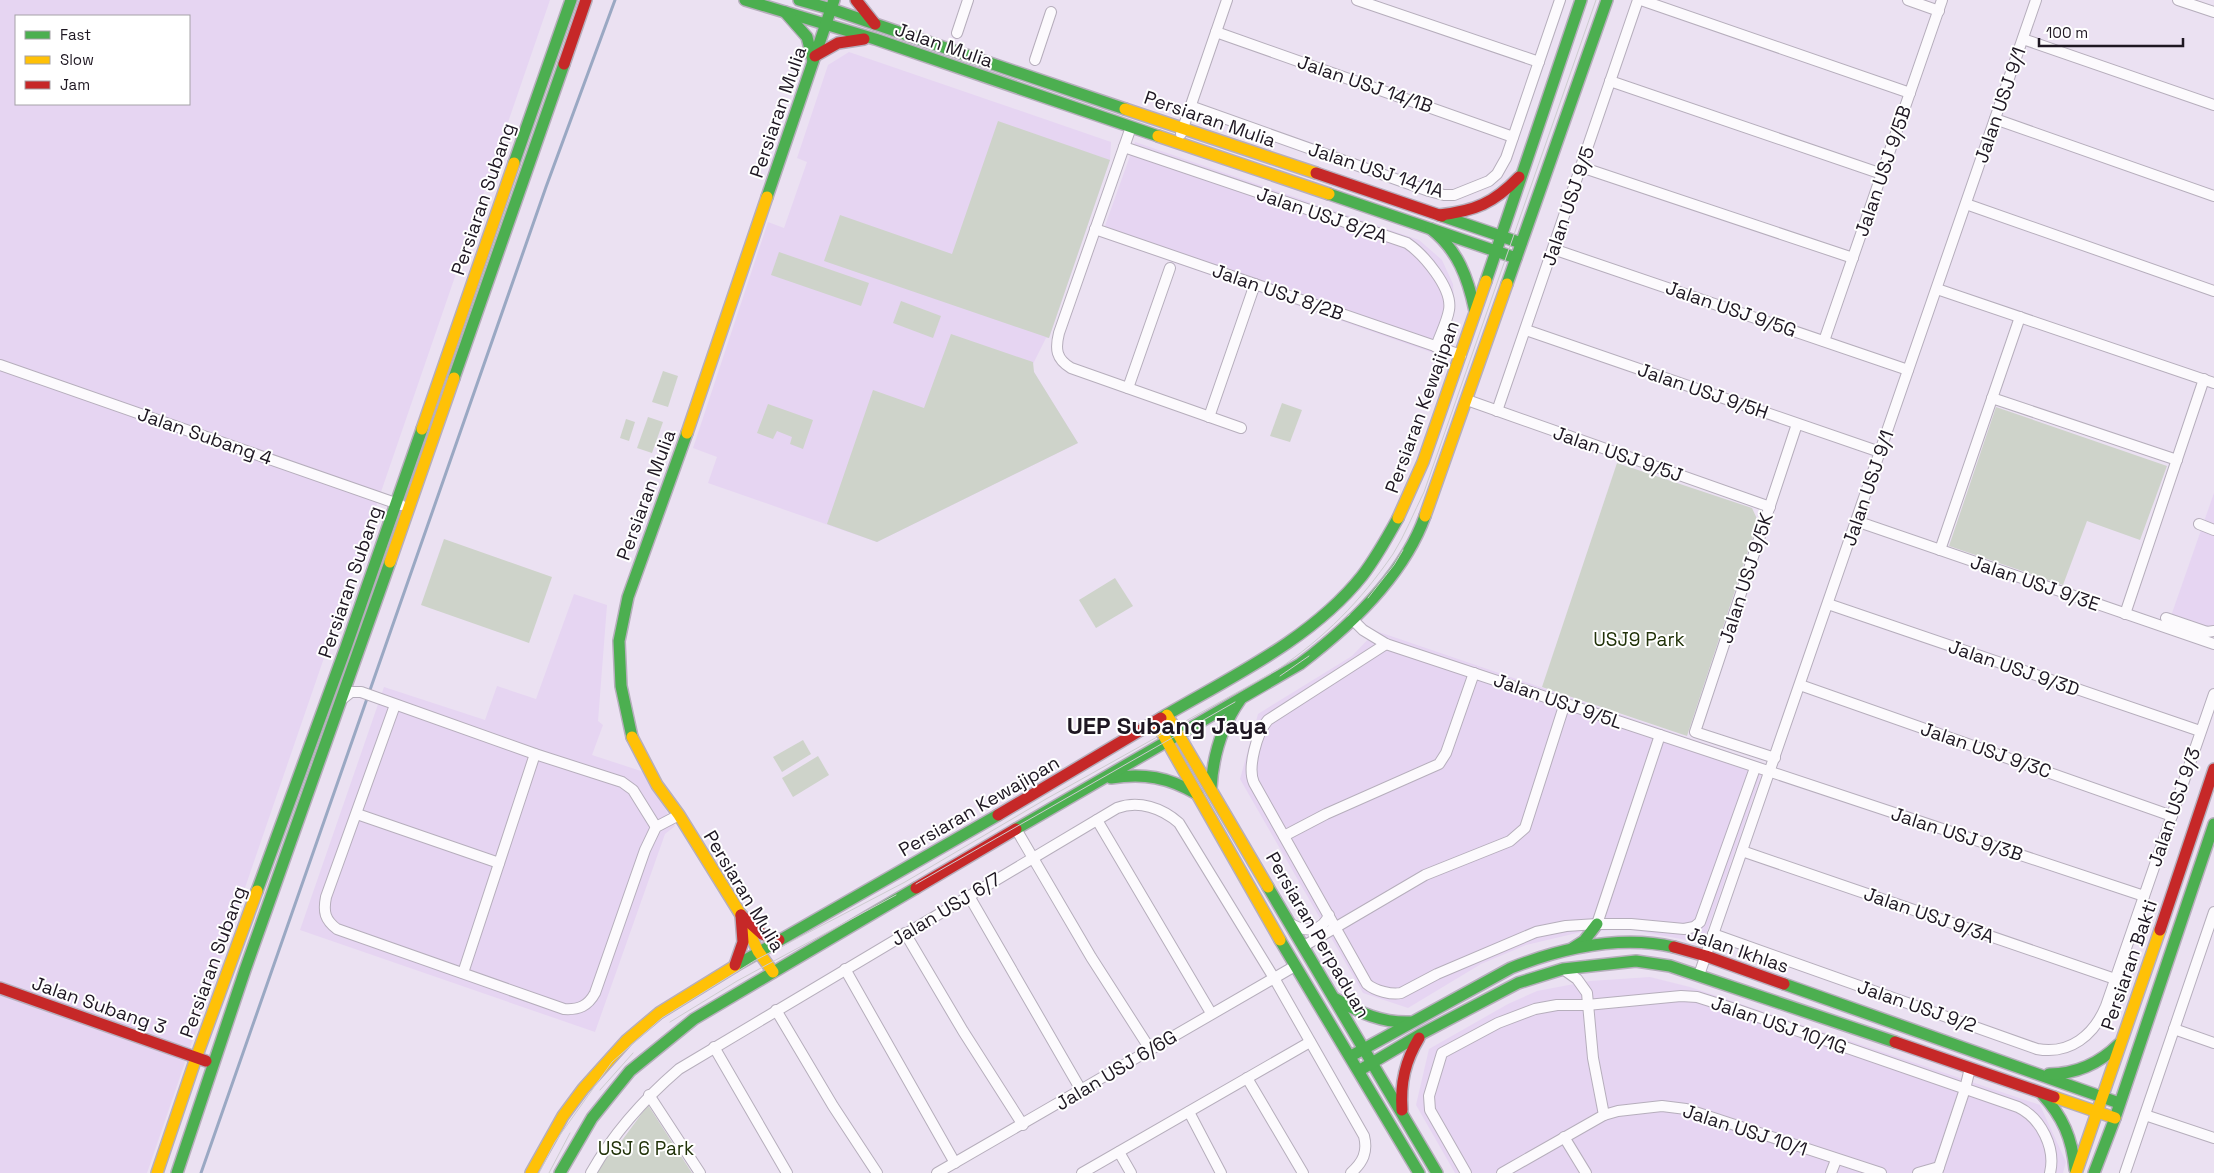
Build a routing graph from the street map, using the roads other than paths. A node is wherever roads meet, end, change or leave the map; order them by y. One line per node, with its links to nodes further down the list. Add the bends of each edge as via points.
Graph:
1 (571, 0): 79 (main road, Persiaran Subang)
2 (586, 0): 81 (main road, Persiaran Subang)
3 (745, 0): 18 (main road, Jalan Mulia)
4 (800, 0): 17 (main road, Persiaran Mulia)
5 (856, 0): 23 (main road)
6 (968, 0): 25 (street)
7 (1227, 0): 24 (street)
8 (1357, 0): 30 (street)
9 (1560, 0): 30 (street, Jalan USJ 14/1A)
10 (1582, 0): 43 (main road, Persiaran Kewajipan)
11 (1607, 0): 33 (main road, Persiaran Kewajipan)
12 (1639, 0): 31 (street, Jalan USJ 9/5); 32 (street)
13 (1908, 0): 19 (street)
14 (1942, 0): 19 (street, Jalan USJ 9/5B)
15 (2036, 0): 26 (street, Jalan USJ 9/1)
16 (2178, 0): 21 (street)
17 (833, 4): 22 (main road, Persiaran Mulia); 23 (main road, Persiaran Mulia)
18 (783, 10): 22 (main road, Jalan Mulia); 28 (main road, via 807,37)
19 (1939, 11): 32 (street, Jalan USJ 9/5B)
20 (1051, 12): 29 (street)
21 (2214, 12)
22 (826, 23): 27 (main road, Jalan Mulia); 28 (main road, Persiaran Mulia)
23 (875, 24): 38 (main road, Persiaran Mulia)
24 (1216, 32): 35 (street); 39 (street, Jalan USJ 14/1B)
25 (957, 33)
26 (2023, 39): 34 (street); 36 (street, Jalan USJ 9/1)
27 (875, 40): 28 (main road, via 856,38 839,41 823,49); 37 (main road, Jalan Mulia)
28 (814, 59): 118 (main road, Persiaran Mulia, via 622,620 619,662 627,720 652,777)
29 (1035, 60)
30 (1539, 62): 39 (street, Jalan USJ 14/1A)
31 (1610, 81): 42 (street, Jalan USJ 9/5); 44 (street)
32 (1910, 93): 44 (street, Jalan USJ 9/5B)
33 (1571, 102): 51 (main road, Persiaran Kewajipan); 69 (main road, Persiaran Kewajipan, via 1560,155 1521,278)
34 (2214, 105)
35 (1190, 106): 38 (street); 39 (street, Jalan USJ 14/1A, via 1444,195 1454,195 1489,182 1498,174)
36 (1995, 119): 45 (street); 46 (street, Jalan USJ 9/1)
37 (1131, 127): 40 (main road, Persiaran Mulia); 41 (street)
38 (1182, 128): 40 (street); 47 (main road, Persiaran Mulia)
39 (1513, 137)
40 (1179, 144): 49 (main road, Persiaran Mulia)
41 (1124, 147): 48 (street); 64 (street, Jalan USJ 8/2A, via 1406,243 1428,262 1447,295 1450,308)
42 (1581, 167): 52 (street, Jalan USJ 9/5); 55 (street)
43 (1524, 173): 47 (main road, via 1503,195 1476,210); 50 (main road, Persiaran Kewajipan)
44 (1882, 174): 55 (street, Jalan USJ 9/5B)
45 (2214, 196)
46 (1966, 204): 58 (street, Jalan USJ 9/1); 59 (street)
47 (1439, 215): 50 (main road, Persiaran Mulia)
48 (1095, 229): 57 (street, Jalan USJ 8/2B); 70 (street, via 1056,349 1058,357 1071,368)
49 (1432, 229): 53 (main road, Persiaran Mulia); 60 (main road, via 1444,237 1460,260 1470,285)
50 (1502, 237): 51 (main road, Persiaran Mulia); 53 (main road, Persiaran Kewajipan)
51 (1521, 243): 54 (main road, Persiaran Kewajipan)
52 (1553, 249): 62 (street, Jalan USJ 9/5); 63 (street, Jalan USJ 9/5G)
53 (1497, 251): 54 (main road, Persiaran Mulia); 60 (main road, Persiaran Kewajipan)
54 (1516, 258): 69 (main road, Persiaran Kewajipan)
55 (1853, 258): 63 (street, Jalan USJ 9/5B)
56 (1170, 268): 70 (street)
57 (1255, 284): 64 (street, Jalan USJ 8/2B); 74 (street)
58 (1937, 289): 61 (street); 67 (street, Jalan USJ 9/1)
59 (2214, 291)
60 (1475, 314): 65 (main road, Persiaran Kewajipan)
61 (2020, 317): 68 (street); 71 (street)
62 (1526, 330): 73 (street, Jalan USJ 9/5); 75 (street, Jalan USJ 9/5H)
63 (1824, 341): 67 (street, Jalan USJ 9/5G)
64 (1436, 346): 65 (street, Jalan USJ 8/2B)
65 (1461, 355): 102 (main road, Persiaran Kewajipan, via 1414,486 1369,567 1332,607 1287,643)
66 (0, 365): 79 (street, Jalan Subang 4)
67 (1908, 370): 77 (street, Jalan USJ 9/1)
68 (2209, 381): 78 (street)
69 (1473, 382): 72 (main road, Persiaran Kewajipan)
70 (1128, 388): 74 (street)
71 (1992, 398): 78 (street); 85 (street)
72 (1467, 400): 73 (street, Jalan USJ 9/5J); 89 (main road, Persiaran Kewajipan, via 1411,546 1386,584)
73 (1497, 411): 80 (street, Jalan USJ 9/5J)
74 (1209, 417): 76 (street)
75 (1797, 424): 77 (street, Jalan USJ 9/5H); 80 (street, Jalan USJ 9/5K)
76 (1241, 428)
77 (1880, 452): 82 (street, Jalan USJ 9/1)
78 (2177, 460): 87 (street)
79 (396, 503): 81 (street, Jalan Subang 4); 173 (main road, Persiaran Subang)
80 (1770, 507): 109 (street, Jalan USJ 9/5K, via 1695,732)
81 (409, 508): 93 (main road, Persiaran Subang)
82 (1856, 521): 85 (street, Jalan USJ 9/3E); 86 (street, Jalan USJ 9/1)
83 (2199, 524): 84 (street)
84 (2214, 530)
85 (1940, 550): 87 (street, Jalan USJ 9/3E)
86 (1828, 604): 95 (street, Jalan USJ 9/1); 104 (street, Jalan USJ 9/3D)
87 (2125, 614): 92 (street, Jalan USJ 9/3E)
88 (2166, 618): 90 (street, via 2207,632)
89 (1352, 619): 91 (street, Jalan USJ 9/5L); 98 (main road, Persiaran Kewajipan, via 1327,645)
90 (2214, 631)
91 (1386, 644): 94 (street, Jalan USJ 9/5L); 125 (street, via 1264,724 1250,767 1251,773)
92 (2214, 644)
93 (354, 662): 96 (street, via 352,678); 99 (main road, Persiaran Subang)
94 (1474, 673): 100 (street, Jalan USJ 9/5L); 125 (street, via 1446,753 1439,764)
95 (1800, 685): 109 (street, Jalan USJ 9/1); 120 (street, Jalan USJ 9/3C)
96 (361, 692): 99 (street, via 351,692); 101 (street)
97 (2214, 694): 104 (street, Jalan USJ 9/3)
98 (1244, 696): 105 (main road, Persiaran Kewajipan); 114 (main road, via 1229,716 1216,746)
99 (339, 701): 175 (main road, Persiaran Subang)
100 (1565, 704): 106 (street, Jalan USJ 9/5L); 136 (street, via 1525,828 1520,834 1425,875)
101 (395, 705): 108 (street); 117 (street)
102 (1167, 715): 103 (main road, Persiaran Kewajipan); 105 (main road, Persiaran Perpaduan)
103 (1156, 722): 107 (main road, Persiaran Perpaduan); 139 (main road, Persiaran Kewajipan)
104 (2200, 732): 120 (street, Jalan USJ 9/3)
105 (1178, 733): 107 (main road, Persiaran Kewajipan); 114 (main road, Persiaran Perpaduan)
106 (1660, 735): 110 (street, Jalan USJ 9/5L); 134 (street)
107 (1166, 740): 113 (main road, Persiaran Kewajipan); 115 (main road, Persiaran Perpaduan)
108 (535, 754): 123 (street, via 622,782 633,790); 128 (street)
109 (1775, 758): 112 (street, Jalan USJ 9/1)
110 (1755, 768): 112 (street, Jalan USJ 9/5L); 134 (street, via 1700,922 1684,929)
111 (2214, 768): 116 (main road, Persiaran Bakti)
112 (1770, 772): 126 (street, Jalan USJ 9/1); 130 (street, Jalan USJ 9/3B)
113 (1104, 779): 115 (main road, via 1140,774 1156,776 1170,779); 124 (main road, Persiaran Kewajipan)
114 (1211, 788): 135 (main road, Persiaran Perpaduan)
115 (1197, 794): 148 (main road, Persiaran Perpaduan)
116 (2200, 810): 119 (main road); 165 (main road, Persiaran Bakti)
117 (357, 814): 128 (street); 152 (street, via 326,897 324,916 337,929)
118 (679, 814): 123 (street); 132 (main road, Persiaran Mulia)
119 (2214, 814)
120 (2172, 816): 130 (street, Jalan USJ 9/3)
121 (1097, 820): 127 (street, Jalan USJ 6/7); 154 (street, Jalan USJ 6/7, via 1126,804 1161,810 1176,820); 161 (street)
122 (2214, 824): 185 (main road, Persiaran Bakti)
123 (656, 827): 152 (street, via 590,1002 574,1009 564,1008)
124 (1016, 828): 127 (street); 151 (main road, Persiaran Kewajipan)
125 (1284, 836): 133 (street)
126 (1742, 851): 138 (street, Jalan USJ 9/1); 155 (street, Jalan USJ 9/3A)
127 (1033, 858): 129 (street, Jalan USJ 6/7); 170 (street)
128 (499, 864): 152 (street)
129 (969, 896): 137 (street, Jalan USJ 6/7); 181 (street)
130 (2144, 896): 155 (street, Jalan USJ 9/3)
131 (2214, 912): 141 (street)
132 (741, 915): 139 (main road, via 762,934); 145 (main road, Persiaran Mulia); 147 (main road, via 743,942)
133 (1329, 915): 135 (street, via 1324,924 1310,931); 136 (street)
134 (1597, 924): 136 (street, via 1536,932 1396,994 1368,984); 140 (main road, via 1602,938); 144 (main road, via 1584,942)
135 (1293, 925): 142 (main road, Persiaran Perpaduan)
136 (1336, 927): 142 (street)
137 (905, 933): 149 (street, Jalan USJ 6/7); 192 (street)
138 (1714, 934): 146 (street, Jalan USJ 9/1); 159 (street, Jalan USJ 9/2, via 2048,1051 2062,1049 2090,1034)
139 (779, 940): 145 (main road, Persiaran Kewajipan)
140 (1610, 944): 144 (main road, Jalan Ikhlas); 146 (main road, Jalan Ikhlas, via 1646,943)
141 (2203, 944): 143 (street); 163 (street)
142 (1304, 946): 157 (main road, Persiaran Perpaduan)
143 (2214, 947)
144 (1572, 949): 162 (main road, Jalan Ikhlas, via 1511,968)
145 (758, 951): 147 (main road, Persiaran Kewajipan); 151 (main road, Persiaran Mulia)
146 (1706, 956): 153 (street, Jalan USJ 9/1); 168 (main road, Jalan Ikhlas)
147 (735, 965): 201 (main road, Persiaran Kewajipan, via 659,1013 610,1058 563,1116)
148 (1295, 966): 154 (street, Jalan USJ 6/6G); 172 (main road, Persiaran Perpaduan)
149 (845, 969): 160 (street, Jalan USJ 6/7); 197 (street)
150 (1563, 969): 153 (main road, Jalan Ikhlas, via 1636,961); 158 (street, via 1584,988); 164 (main road, Jalan Ikhlas, via 1518,983)
151 (773, 972): 202 (main road, Persiaran Kewajipan, via 694,1020 630,1071 592,1118)
152 (463, 973)
153 (1699, 975): 176 (main road, Jalan Ikhlas)
154 (1274, 978): 161 (street, Jalan USJ 6/6G); 166 (street, Jalan USJ 6/7)
155 (2116, 979): 159 (street, Jalan USJ 9/3)
156 (0, 988): 173 (main road, Jalan Subang 3)
157 (1333, 997): 162 (main road, via 1372,1018); 171 (main road, Persiaran Perpaduan)
158 (1587, 1005): 180 (street, Jalan USJ 10/1G, via 1697,997); 189 (street); 215 (street, Jalan USJ 10/1G, via 1535,1009 1498,1023 1442,1053 1429,1096 1430,1110)
159 (2106, 1006)
160 (776, 1010): 169 (street, Jalan USJ 6/7); 206 (street)
161 (1211, 1013): 170 (street, Jalan USJ 6/6G)
162 (1413, 1022): 171 (main road, Jalan Ikhlas)
163 (2174, 1029): 167 (street); 190 (street)
164 (1422, 1034): 174 (main road, Jalan Ikhlas); 188 (main road, via 1405,1064 1400,1093)
165 (2122, 1039): 178 (main road, via 2103,1059 2084,1069 2065,1075); 184 (main road, Persiaran Bakti)
166 (1310, 1042): 179 (street); 212 (street, Jalan USJ 6/7, via 1364,1136 1366,1151)
167 (2214, 1043)
168 (1960, 1046): 176 (main road, via 1971,1061); 178 (main road, Jalan Ikhlas)
169 (714, 1047): 183 (street, Jalan USJ 6/7, via 679,1069); 205 (street)
170 (1150, 1049): 181 (street, Jalan USJ 6/6G)
171 (1363, 1049): 172 (main road, Jalan Ikhlas); 174 (main road, Persiaran Perpaduan)
172 (1351, 1056): 177 (main road, Persiaran Perpaduan)
173 (196, 1058): 175 (main road, Jalan Subang 3); 199 (main road, Persiaran Subang)
174 (1372, 1063): 177 (main road, Jalan Ikhlas); 188 (main road, Persiaran Perpaduan)
175 (215, 1064): 200 (main road, Persiaran Subang)
176 (1970, 1068): 180 (street); 182 (main road, Jalan Ikhlas)
177 (1360, 1070): 213 (main road, Persiaran Perpaduan)
178 (2037, 1074): 184 (main road, Jalan Ikhlas)
179 (1247, 1078): 186 (street); 211 (street)
180 (1965, 1089): 198 (street); 221 (street, Jalan USJ 10/1G, via 2029,1112 2050,1148)
181 (1082, 1090): 192 (street, Jalan USJ 6/6G)
182 (2039, 1092): 187 (main road, Jalan Ikhlas); 222 (main road, via 2061,1116 2068,1129 2073,1144)
183 (649, 1095): 203 (street, Jalan USJ 6/7, via 612,1139); 204 (street)
184 (2104, 1097): 185 (main road, Jalan Ikhlas); 187 (main road, Persiaran Bakti)
185 (2120, 1103): 191 (main road, Persiaran Bakti)
186 (1189, 1112): 195 (street); 210 (street)
187 (2098, 1112): 191 (main road, Jalan Ikhlas); 222 (main road, Persiaran Bakti)
188 (1402, 1113): 214 (main road, Persiaran Perpaduan)
189 (1604, 1115): 193 (street, Jalan USJ 10/1); 196 (street, Jalan USJ 10/1, via 1662,1106 1686,1109)
190 (2145, 1115): 194 (street); 224 (street)
191 (2115, 1118): 223 (main road, Persiaran Bakti)
192 (1022, 1125): 197 (street, Jalan USJ 6/6G)
193 (1564, 1137): 216 (street, Jalan USJ 10/1); 217 (street)
194 (2214, 1138)
195 (1118, 1152): 208 (street); 209 (street)
196 (1836, 1160): 218 (street); 219 (street, Jalan USJ 10/1)
197 (955, 1163): 207 (street, Jalan USJ 6/6G)
198 (1938, 1170): 220 (street)
199 (157, 1173)
200 (177, 1173)
201 (531, 1173)
202 (560, 1173)
203 (591, 1173)
204 (700, 1173)
205 (787, 1173)
206 (877, 1173)
207 (937, 1173)
208 (1082, 1173)
209 (1130, 1173)
210 (1221, 1173)
211 (1303, 1173)
212 (1351, 1173)
213 (1419, 1173)
214 (1437, 1173)
215 (1466, 1173)
216 (1502, 1173)
217 (1586, 1173)
218 (1831, 1173)
219 (1881, 1173)
220 (1918, 1173)
221 (2050, 1173)
222 (2075, 1173)
223 (2094, 1173)
224 (2125, 1173)

